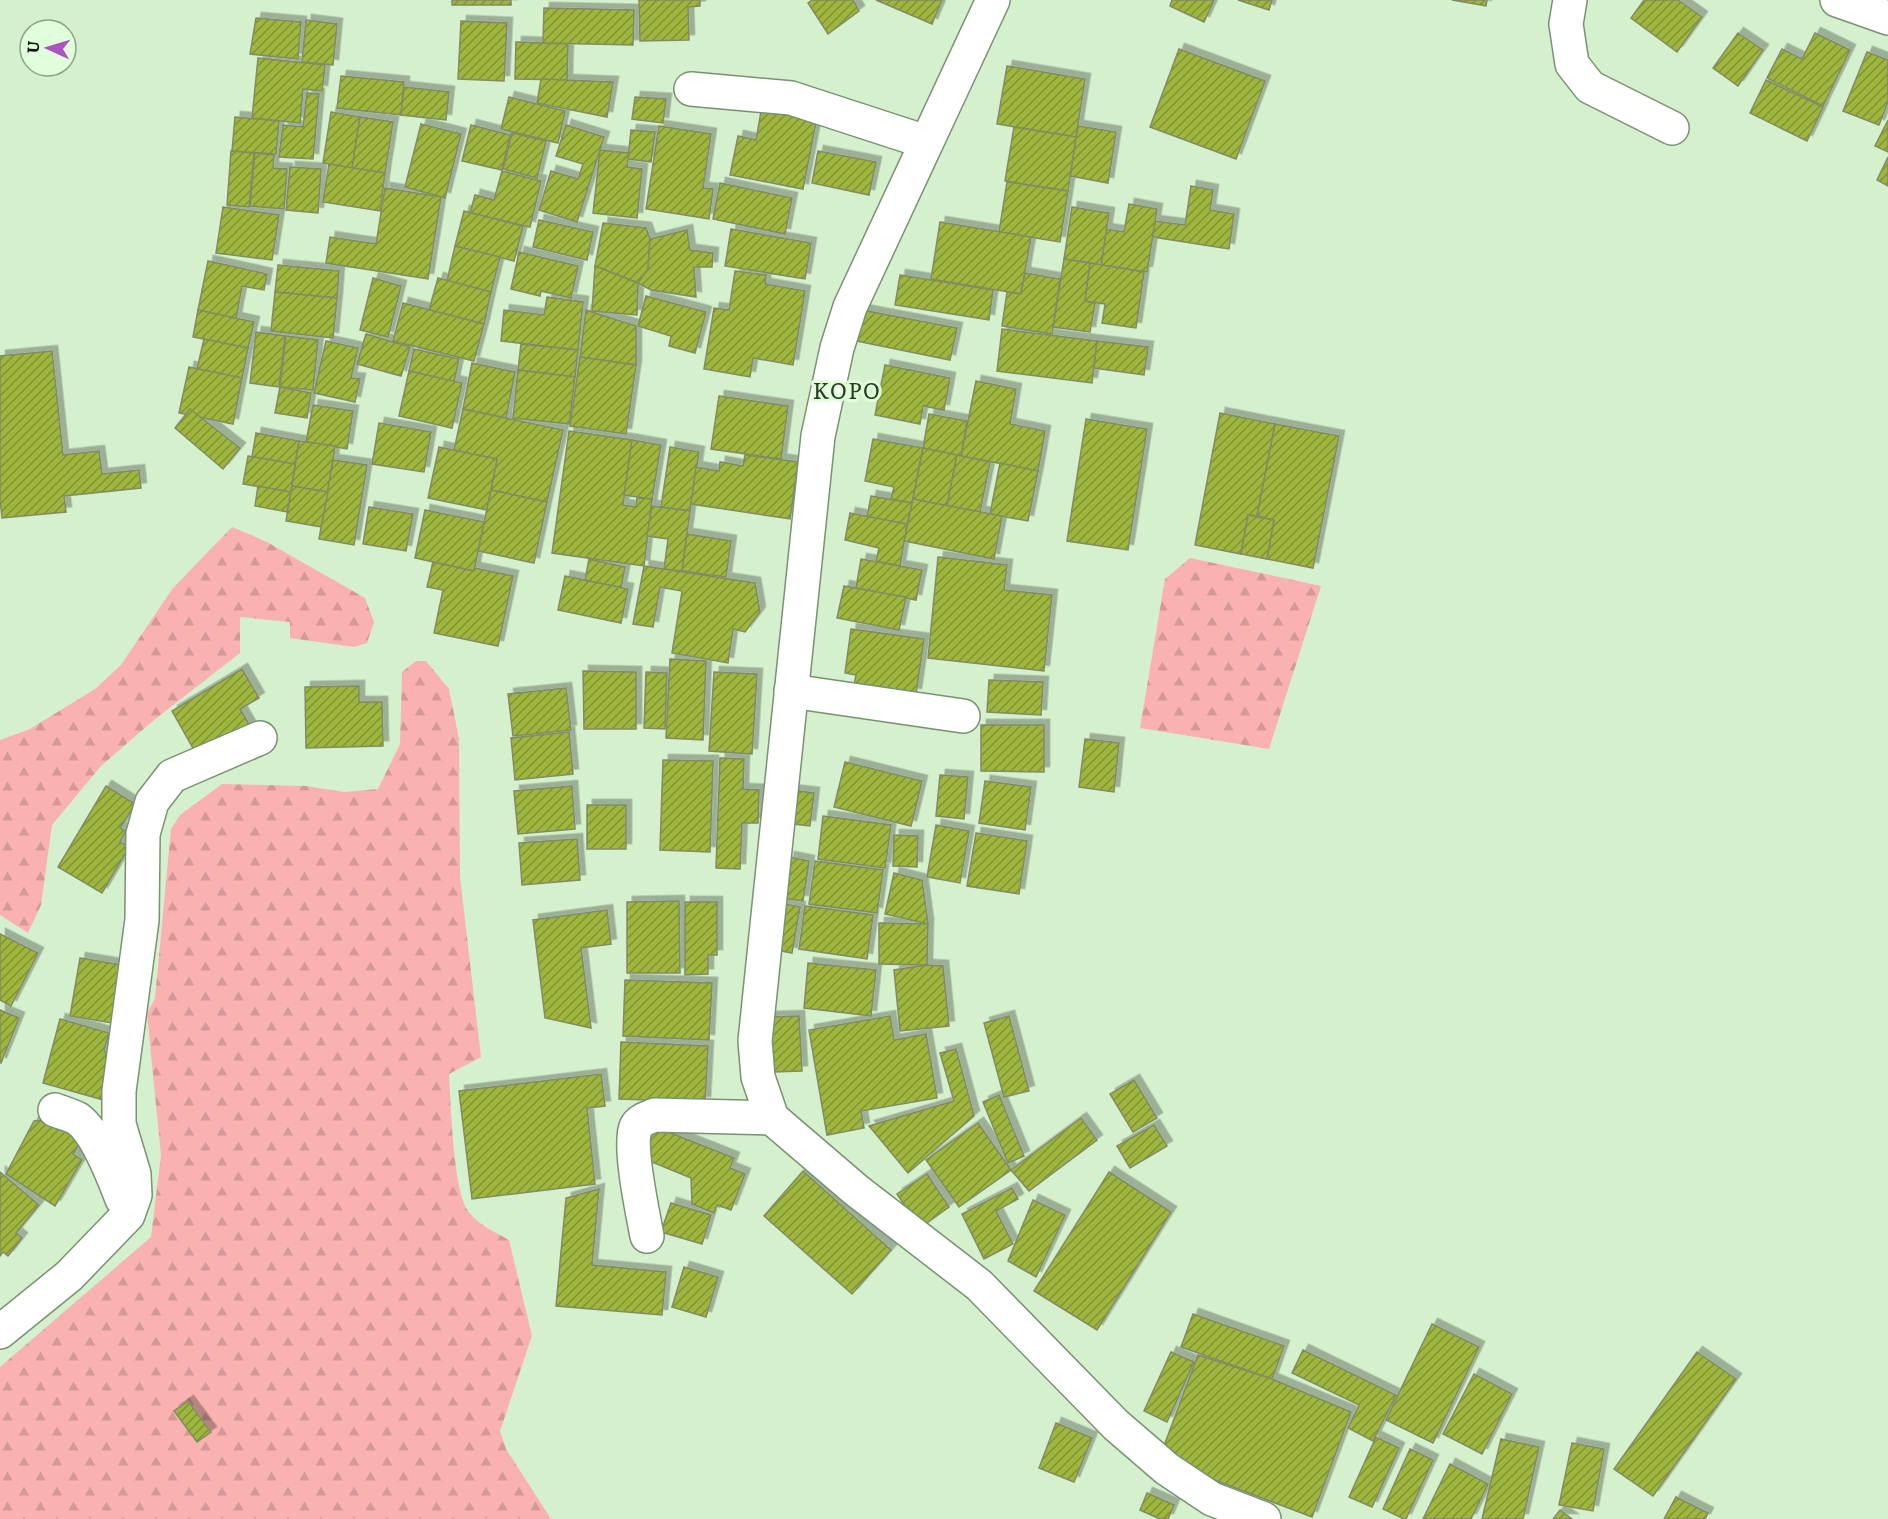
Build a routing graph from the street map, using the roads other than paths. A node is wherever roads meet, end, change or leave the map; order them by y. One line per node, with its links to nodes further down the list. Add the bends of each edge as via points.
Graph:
1 (993, 0): 7 (main road)
2 (1569, 0): 6 (main road, via 1566,24 1572,64 1590,87)
3 (1838, 0): 4 (main road)
4 (1888, 18)
5 (691, 89): 7 (main road, via 790,98)
6 (1672, 128)
7 (926, 142): 8 (main road, via 850,307 837,348 818,436)
8 (791, 691): 9 (main road); 12 (main road, via 755,1041 758,1077)
9 (963, 716)
10 (260, 738): 13 (main road, via 172,776 152,802 143,834 142,920 118,1091 119,1124 134,1174 135,1195)
11 (55, 1110): 13 (main road, via 87,1128 107,1162)
12 (772, 1118): 14 (main road, via 655,1115 636,1125 633,1137); 16 (main road, via 979,1286 1116,1425 1167,1468 1212,1499)
13 (128, 1215): 15 (main road, via 69,1276)
14 (647, 1236)
15 (0, 1332)
16 (1264, 1519)

